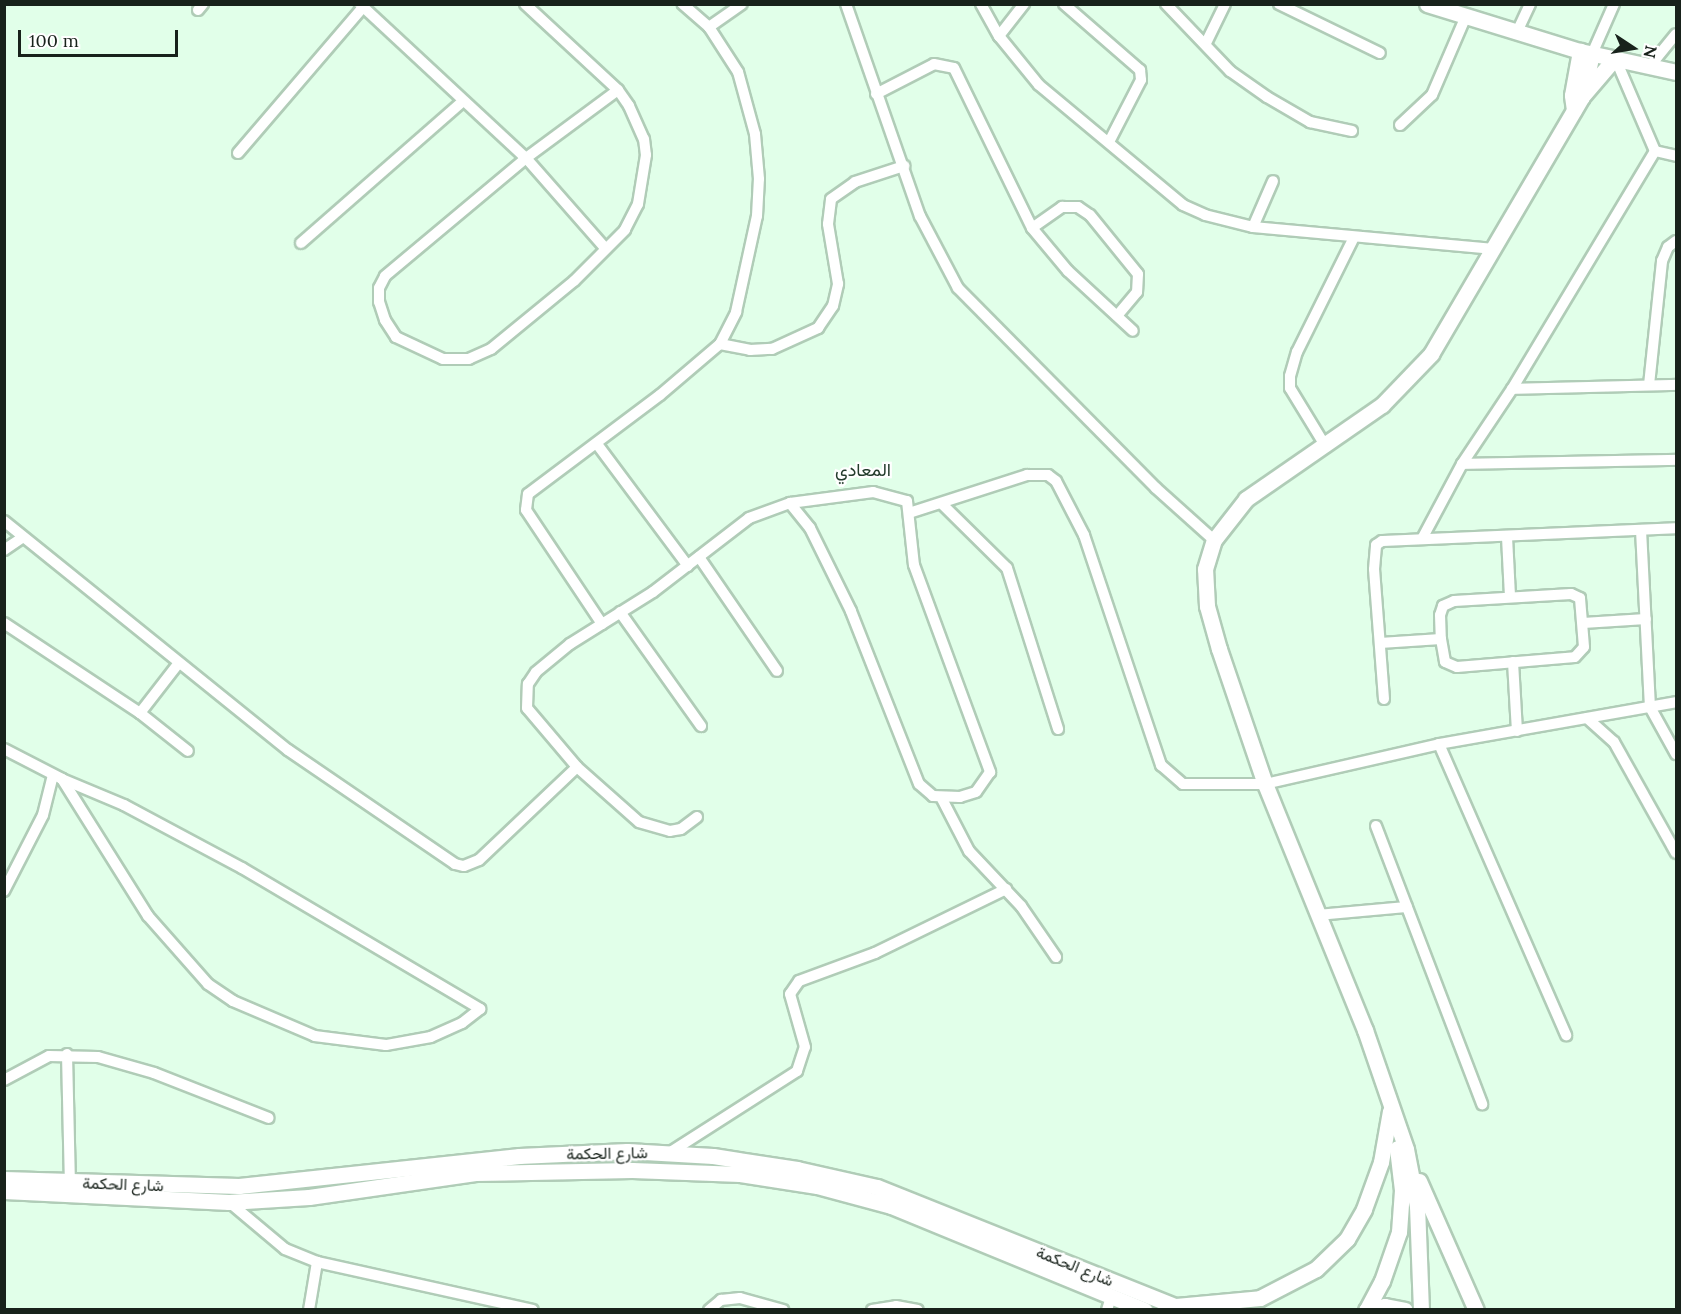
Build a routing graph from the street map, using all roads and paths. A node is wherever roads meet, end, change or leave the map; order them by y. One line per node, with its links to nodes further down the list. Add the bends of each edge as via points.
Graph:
1 (525, 4): 26 (street)
2 (683, 4): 16 (street)
3 (742, 4): 16 (street)
4 (846, 4): 27 (street)
5 (981, 4): 19 (street)
6 (1024, 4): 19 (street)
7 (1064, 4): 33 (street, via 1140,70 1141,80)
8 (1166, 4): 20 (street)
9 (1225, 4): 20 (street)
10 (1279, 4): 21 (street)
11 (1428, 4): 15 (street)
12 (1530, 4): 17 (street)
13 (1614, 4): 22 (street)
14 (362, 6): 29 (street); 35 (street)
15 (1466, 16): 17 (street); 31 (street, via 1432,95)
16 (709, 27): 49 (street, via 738,72 754,134 759,179 757,216 743,286 729,331)
17 (1517, 32): 22 (street)
18 (1677, 34): 24 (street)
19 (999, 36): 33 (street, via 1039,85)
20 (1206, 43): 32 (street, via 1230,71 1267,97 1311,122)
21 (1380, 53)
22 (1586, 53): 23 (street); 28 (street); 30 (street, via 1572,95)
23 (1615, 59): 24 (street); 28 (street); 34 (street)
24 (1650, 66): 25 (street)
25 (1677, 72)
26 (618, 90): 37 (street); 45 (street, via 644,139 645,172 632,219)
27 (876, 94): 38 (street); 40 (street, via 934,64 954,68)
28 (1582, 97): 30 (street)
29 (463, 101): 37 (street); 44 (street)
30 (1574, 110): 46 (street)
31 (1400, 125)
32 (1352, 131)
33 (1109, 142): 41 (street, via 1183,205)
34 (1655, 151): 36 (street); 52 (street)
35 (238, 153)
36 (1677, 156)
37 (526, 158): 45 (street); 45 (street, via 385,276 379,288 379,302 396,337 442,359 470,359 531,318)
38 (904, 166): 49 (street, via 855,182 831,199 828,224 838,284 833,306 818,328 772,349 750,350); 66 (street, via 920,216 958,288 1156,488)
39 (1273, 181): 41 (street)
40 (1032, 228): 47 (street, via 1068,271); 47 (street, via 1062,207 1078,207 1090,215 1138,274 1137,292)
41 (1253, 228): 42 (street)
42 (1354, 237): 46 (street); 54 (street, via 1290,376 1290,388)
43 (1677, 241): 50 (street, via 1668,247 1662,261)
44 (301, 243)
45 (605, 248)
46 (1494, 249): 54 (street, via 1415,374 1382,405)
47 (1117, 316): 48 (street)
48 (1133, 331)
49 (720, 344): 53 (street)
50 (1649, 385): 51 (street); 52 (street)
51 (1677, 385)
52 (1512, 388): 56 (street)
53 (597, 444): 69 (street); 75 (street, via 528,494 525,505 543,539)
54 (1326, 447): 66 (street, via 1246,499)
55 (1677, 460): 56 (street)
56 (1462, 464): 64 (street)
57 (790, 503): 59 (street, via 884,493 905,499); 68 (street, via 755,514); 96 (street, via 810,528 851,611 919,784 924,791)
58 (942, 504): 59 (street); 87 (street, via 1006,568); 95 (street, via 1028,475 1052,478 1064,492 1084,535 1166,773 1183,784)
59 (909, 513): 96 (street, via 914,565 990,772 976,792)
60 (4, 521): 63 (street)
61 (1677, 528): 62 (street)
62 (1641, 530): 65 (street); 72 (street)
63 (23, 537): 67 (street); 79 (street)
64 (1423, 537): 65 (street); 77 (street, via 1391,539 1376,545)
65 (1507, 537): 70 (street)
66 (1214, 540): 95 (street, via 1205,569 1208,606)
67 (4, 550)
68 (699, 557): 69 (street); 80 (street)
69 (688, 566): 71 (street)
70 (1510, 597): 74 (street, via 1578,595); 76 (street, via 1448,603 1440,615)
71 (620, 612): 75 (street); 86 (street)
72 (1646, 619): 74 (street); 83 (street)
73 (4, 623): 84 (street)
74 (1583, 623): 78 (street, via 1584,647 1580,654)
75 (602, 624): 93 (street, via 536,672 526,692 527,708)
76 (1441, 639): 77 (street); 78 (street, via 1444,660 1452,666)
77 (1380, 642): 81 (street)
78 (1513, 662): 88 (street)
79 (178, 664): 84 (street); 93 (street, via 288,750 455,864 464,866 478,860)
80 (777, 671)
81 (1384, 699)
82 (1677, 702): 83 (street)
83 (1650, 707): 85 (street); 92 (street)
84 (140, 713): 91 (street)
85 (1587, 718): 88 (street); 99 (street, via 1614,742)
86 (702, 726)
87 (1058, 729)
88 (1517, 730): 89 (street)
89 (1439, 744): 95 (street); 105 (street)
90 (4, 749): 94 (street)
91 (188, 751)
92 (1677, 754)
93 (577, 767): 97 (street, via 650,828 681,829)
94 (57, 777): 94 (street, via 148,916 208,984 233,1001 315,1036 386,1045 431,1037 462,1023 480,1009 242,868 124,805); 101 (street, via 43,815)
95 (1266, 784): 103 (street)
96 (941, 797): 100 (street, via 961,840)
97 (697, 817)
98 (1376, 826): 102 (street)
99 (1677, 853)
100 (1006, 889): 104 (street); 113 (street, via 875,954 799,981 790,994 805,1047 797,1071)
101 (4, 891)
102 (1407, 907): 103 (street); 109 (street)
103 (1317, 915): 108 (street)
104 (1056, 957)
105 (1566, 1035)
106 (67, 1054): 107 (street, via 33,1062); 111 (street, via 124,1063); 115 (street)
107 (4, 1080)
108 (1387, 1092): 110 (street); 112 (street)
109 (1482, 1104)
110 (1390, 1111): 120 (street, via 1381,1162 1364,1209 1347,1239 1316,1269 1260,1298); 121 (street, via 1402,1212 1393,1255)
111 (269, 1118)
112 (1406, 1149): 130 (street, via 1417,1206); 131 (street)
113 (669, 1153): 115 (street, شارع الحكمة, via 508,1156 239,1186); 120 (street, شارع الحكمة, via 758,1162 877,1188)
114 (4, 1179): 115 (street, شارع الحكمة)
115 (70, 1183)
116 (4, 1191): 117 (street, شارع الحكمة)
117 (229, 1202): 118 (street, via 285,1248); 119 (street, شارع الحكمة, via 309,1197 474,1173 632,1170 740,1174 817,1186 891,1206)
118 (318, 1262): 122 (street); 123 (street)
119 (1109, 1303): 128 (street, شارع الحكمة)
120 (1180, 1308)
121 (1367, 1309): 129 (street, via 1385,1306)
122 (309, 1310)
123 (533, 1310)
124 (709, 1310): 125 (street, via 721,1300 740,1298)
125 (783, 1310)
126 (873, 1310): 127 (street, via 896,1306)
127 (918, 1310)
128 (1144, 1310)
129 (1405, 1310)
130 (1421, 1310)
131 (1476, 1310)

